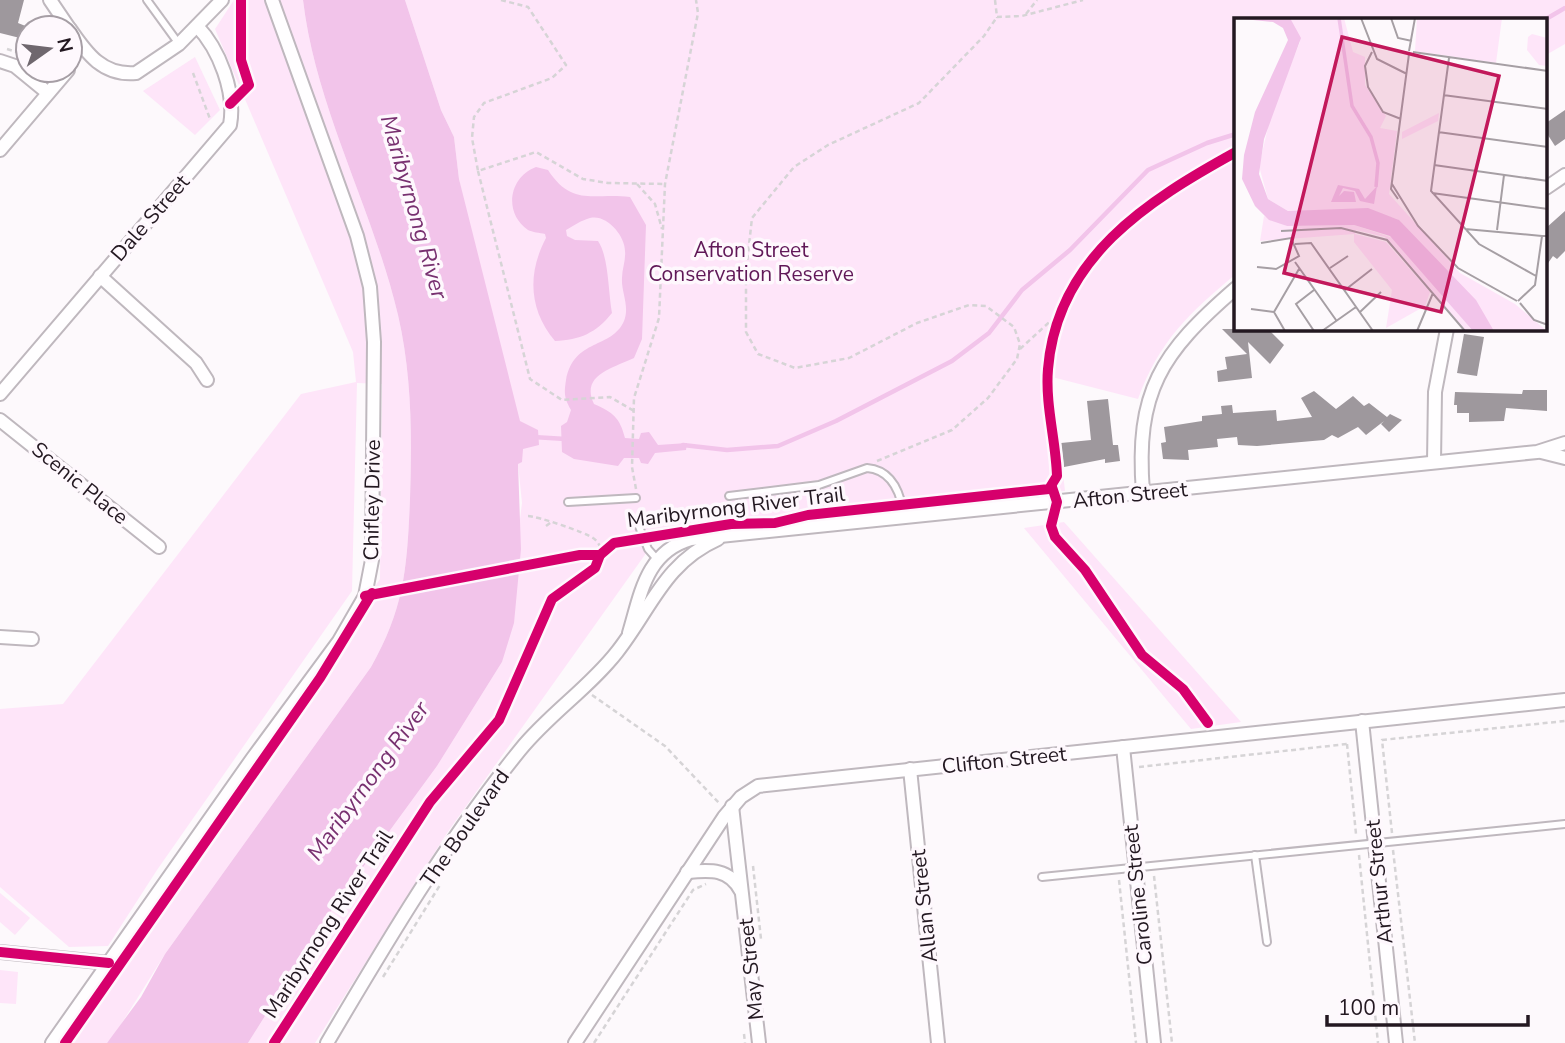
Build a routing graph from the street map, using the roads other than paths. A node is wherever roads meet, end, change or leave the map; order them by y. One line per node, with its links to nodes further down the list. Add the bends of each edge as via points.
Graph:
1 (147, 0): 5 (lane)
2 (222, 0): 4 (street)
3 (271, 0): 51 (street, Chifley Drive, via 357,236 370,287 374,342 372,560 365,596 340,641)
4 (197, 26): 5 (street); 14 (street, Dale Street, via 216,49 230,104 230,125)
5 (179, 44): 7 (street, via 142,70 128,74 101,66)
6 (84, 49): 7 (street)
7 (86, 52)
8 (0, 61): 10 (street, via 15,66)
9 (56, 84): 10 (street)
10 (48, 93): 11 (street)
11 (0, 150)
12 (1565, 175): 13 (street)
13 (1548, 187)
14 (100, 276): 17 (street, via 196,363); 18 (street, Dale Street)
15 (1234, 290): 24 (street, via 1189,331 1160,371 1141,434)
16 (1447, 331): 23 (street, via 1436,392)
17 (207, 380)
18 (0, 394)
19 (0, 420): 32 (street, Scenic Place)
20 (1565, 444): 21 (street, Afton Street); 22 (street)
21 (1537, 452): 22 (street, Afton Street); 23 (street, Afton Street)
22 (1565, 457)
23 (1434, 462): 24 (street, Afton Street)
24 (1143, 493): 29 (street, Afton Street)
25 (729, 496): 29 (lane, via 819,485 867,468 878,470 895,484)
26 (636, 498): 27 (lane)
27 (568, 502)
28 (731, 514): 31 (lane)
29 (904, 518): 31 (street, Afton Street)
30 (638, 524): 33 (lane)
31 (727, 537): 33 (street, via 679,542); 34 (street, The Boulevard, via 705,545 682,562 650,599)
32 (159, 547)
33 (656, 558): 34 (street, The Boulevard, via 644,581)
34 (629, 633): 53 (street, The Boulevard, via 616,653 504,770 407,912)
35 (0, 637): 36 (street)
36 (32, 639)
37 (1565, 700): 38 (street, Clifton Street)
38 (1362, 721): 39 (street, Clifton Street); 43 (street, Arthur Street)
39 (1123, 747): 40 (street, Clifton Street); 45 (street, Caroline Street)
40 (910, 769): 41 (street, Clifton Street, via 773,783); 56 (street, Allan Street)
41 (726, 804): 46 (street, Clifton Street); 48 (street, May Street)
42 (1565, 824): 43 (lane)
43 (1375, 845): 44 (lane); 58 (street, Arthur Street)
44 (1255, 855): 45 (lane); 49 (lane)
45 (1135, 866): 47 (lane); 57 (street, Caroline Street)
46 (687, 872): 48 (street, May Street, via 718,871 730,876); 54 (street, Clifton Street)
47 (1042, 877)
48 (743, 894): 55 (street, May Street)
49 (1267, 942)
50 (0, 952): 51 (street)
51 (109, 963): 52 (street, Chifley Drive)
52 (52, 1043)
53 (327, 1043)
54 (575, 1043)
55 (759, 1043)
56 (938, 1043)
57 (1154, 1043)
58 (1396, 1043)

